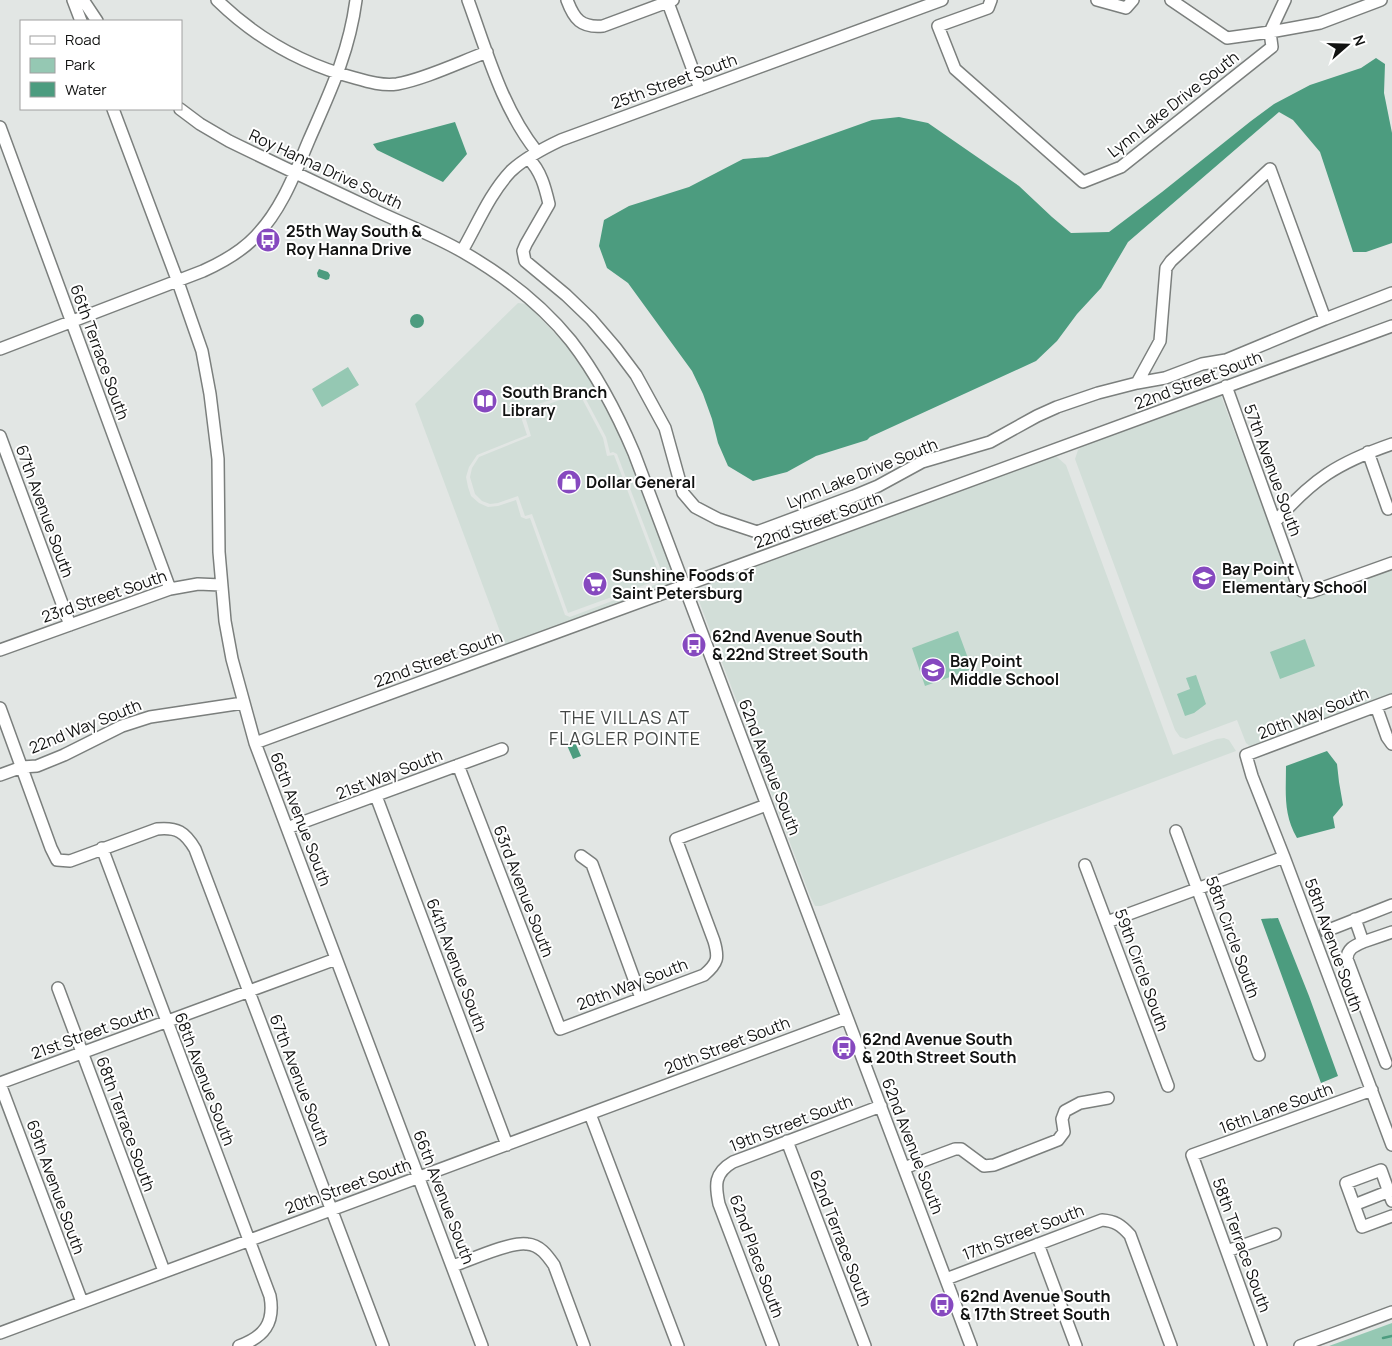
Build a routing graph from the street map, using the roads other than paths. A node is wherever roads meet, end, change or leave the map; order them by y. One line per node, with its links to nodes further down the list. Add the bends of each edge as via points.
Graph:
1 (73, 0): 15 (street)
2 (83, 0): 16 (street)
3 (217, 0): 19 (street, via 260,36 304,60)
4 (356, 0): 19 (street, via 352,28)
5 (468, 0): 18 (street)
6 (567, 0): 14 (street, via 581,23 592,27 603,26)
7 (942, 0): 20 (street, 25th Street South)
8 (991, 0): 17 (street, Lynn Lake Drive South, via 988,8 938,26 954,68 1083,182 1121,168 1258,59 1272,47)
9 (1096, 0): 10 (street, via 1126,8)
10 (1133, 0)
11 (1171, 0): 17 (street, Lynn Lake Drive South, via 1226,38)
12 (1285, 0): 17 (street)
13 (1381, 0): 17 (street, Lynn Lake Drive South, via 1320,23)
14 (669, 1): 20 (street)
15 (81, 20)
16 (96, 20)
17 (1270, 32)
18 (487, 52): 19 (street, via 396,84 380,84); 24 (street, via 507,104)
19 (338, 73): 25 (street)
20 (700, 89): 24 (street, 25th Street South, via 561,140)
21 (113, 110): 27 (street, 66th Avenue South)
22 (181, 110): 25 (street, Roy Hanna Drive South, via 229,141)
23 (0, 128): 30 (street, 66th Terrace South)
24 (533, 155): 26 (street, 25th Street South, via 512,171 496,191); 33 (street, Lynn Lake Drive South, via 549,204 526,244 526,262 591,319 636,375 665,428 683,493 695,507 718,520 757,532 878,486 922,462 990,442 1057,407)
25 (295, 173): 26 (street, Roy Hanna Drive South); 27 (street, via 276,212 238,253)
26 (462, 252): 42 (street, 62nd Avenue South, via 529,299 570,340 589,366 621,422)
27 (178, 282): 30 (street); 41 (street, 66th Avenue South, via 202,350 210,394 218,459)
28 (1392, 293): 29 (street)
29 (1325, 319): 33 (street, Lynn Lake Drive South, via 1226,360); 33 (street, via 1270,169 1166,268 1160,341)
30 (72, 322): 32 (street); 43 (street, 66th Terrace South)
31 (1392, 326): 34 (street, 22nd Street South)
32 (0, 349)
33 (1137, 383)
34 (1226, 386): 39 (street, 57th Avenue South); 42 (street, 22nd Street South)
35 (0, 436): 44 (street, 67th Avenue South)
36 (1392, 444): 37 (street)
37 (1368, 452): 38 (street); 39 (street, via 1313,483)
38 (1388, 508)
39 (1275, 522): 40 (street, 57th Avenue South, via 1302,591 1311,592)
40 (1392, 563)
41 (221, 585): 43 (street, 23rd Street South); 47 (street, 66th Avenue South, via 225,621)
42 (684, 586): 50 (street, 22nd Street South); 58 (street, 62nd Avenue South)
43 (170, 588): 44 (street, 23rd Street South)
44 (70, 624): 45 (street, 23rd Street South)
45 (0, 650)
46 (1392, 700): 48 (street, 20th Way South)
47 (243, 703): 50 (street, 66th Avenue South); 55 (street, 22nd Way South, via 150,717 122,726 37,766)
48 (1376, 706): 51 (street); 53 (street, 20th Way South)
49 (0, 708): 55 (street)
50 (255, 743): 59 (street, 66th Avenue South)
51 (1392, 744)
52 (502, 749): 54 (street, 21st Way South)
53 (1246, 756): 63 (street, 58th Avenue South)
54 (458, 765): 57 (street, 21st Way South); 78 (street, 63rd Avenue South)
55 (22, 767): 56 (street, 22nd Way South); 61 (street, via 57,860 70,861)
56 (0, 775)
57 (376, 796): 59 (street, 21st Way South); 89 (street, 64th Avenue South)
58 (766, 805): 75 (street, 20th Way South, via 676,839 718,954 714,966 704,974); 76 (street, 62nd Avenue South)
59 (287, 828): 72 (street, 66th Avenue South)
60 (1176, 831): 65 (street, 58th Circle South)
61 (102, 848): 74 (street, 67th Avenue South, via 157,829 166,828 188,836); 77 (street, 68th Avenue South)
62 (581, 856): 75 (street, via 592,864)
63 (1284, 857): 65 (street); 84 (street, 58th Avenue South)
64 (1085, 865): 68 (street, 59th Circle South)
65 (1198, 890): 68 (street); 80 (street, 58th Circle South)
66 (1392, 905): 67 (street)
67 (1355, 919): 69 (street); 71 (street)
68 (1107, 922): 83 (street, 59th Circle South)
69 (1326, 931)
70 (1392, 932): 71 (street)
71 (1363, 942): 81 (street, via 1351,947 1347,959)
72 (336, 959): 74 (street, 21st Street South); 94 (street, 66th Avenue South)
73 (58, 988): 79 (street, 68th Terrace South)
74 (249, 991): 77 (street, 21st Street South); 97 (street, 67th Avenue South)
75 (641, 998): 78 (street, 20th Way South)
76 (847, 1018): 86 (street, 62nd Avenue South); 87 (street, 20th Street South)
77 (166, 1022): 79 (street, 21st Street South); 100 (street, 68th Avenue South)
78 (560, 1029)
79 (83, 1053): 82 (street, 21st Street South); 104 (street, 68th Terrace South)
80 (1259, 1055)
81 (1386, 1063)
82 (0, 1083): 106 (street, 69th Avenue South)
83 (1168, 1086)
84 (1372, 1090): 90 (street, 58th Avenue South); 91 (street, 16th Lane South)
85 (1108, 1098): 92 (street, via 1080,1103 1065,1111 1062,1119 1064,1132 1058,1140 994,1165 984,1166 962,1149)
86 (881, 1106): 88 (street, 19th Street South); 92 (street, 62nd Avenue South)
87 (590, 1114): 89 (street, 20th Street South); 113 (street)
88 (787, 1141): 93 (street, 19th Street South, via 733,1162); 115 (street, 62nd Terrace South)
89 (507, 1145): 94 (street, 20th Street South)
90 (1392, 1145)
91 (1192, 1155): 102 (street, 58th Terrace South)
92 (904, 1168): 105 (street, 62nd Avenue South)
93 (718, 1176): 114 (street, 62nd Place South, via 719,1204)
94 (419, 1177): 97 (street, 20th Street South); 103 (street, 66th Avenue South)
95 (1391, 1195): 96 (street); 96 (street, via 1381,1170 1346,1183)
96 (1354, 1204): 98 (street, via 1362,1227)
97 (332, 1209): 100 (street, 20th Street South); 110 (street, 67th Avenue South)
98 (1392, 1216)
99 (1275, 1234): 102 (street)
100 (248, 1240): 104 (street, 20th Street South); 109 (street, 68th Avenue South, via 272,1308 263,1333)
101 (1038, 1244): 105 (street, 17th Street South); 117 (street); 118 (street, 17th Street South, via 1102,1220 1122,1225 1130,1235)
102 (1227, 1251): 119 (street, 58th Terrace South)
103 (453, 1266): 111 (street, 66th Avenue South); 112 (street, via 514,1244 539,1248 554,1265)
104 (164, 1271): 106 (street, 20th Street South)
105 (946, 1279): 116 (street, 62nd Avenue South)
106 (82, 1302): 108 (street, 20th Street South)
107 (1392, 1312): 120 (street)
108 (0, 1332)
109 (239, 1346)
110 (382, 1346)
111 (482, 1346)
112 (584, 1346)
113 (678, 1346)
114 (772, 1346)
115 (865, 1346)
116 (971, 1346)
117 (1076, 1346)
118 (1171, 1346)
119 (1261, 1346)
120 (1300, 1346)

